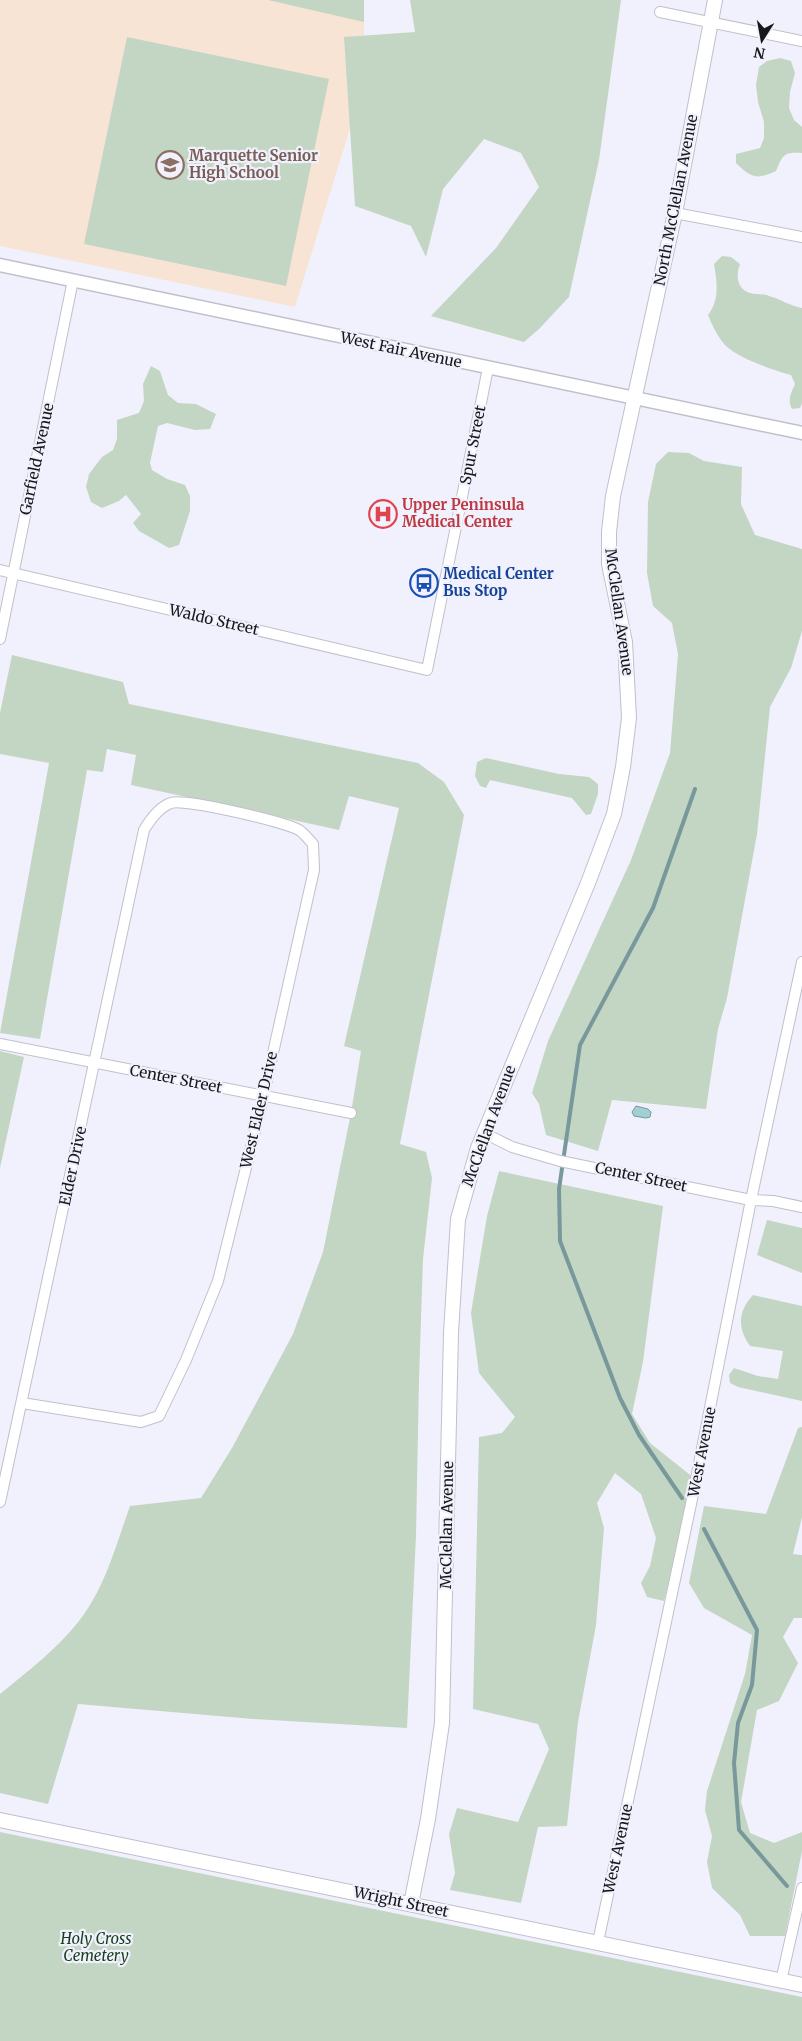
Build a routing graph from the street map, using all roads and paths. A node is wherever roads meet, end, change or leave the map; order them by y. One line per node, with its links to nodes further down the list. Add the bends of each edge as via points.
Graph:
1 (715, 0): 3 (main road, North McClellan Avenue)
2 (660, 12): 3 (street)
3 (710, 22): 4 (street); 5 (main road, North McClellan Avenue)
4 (802, 41)
5 (675, 213): 6 (street); 10 (main road, North McClellan Avenue)
6 (802, 237)
7 (0, 265): 8 (street, West Fair Avenue)
8 (73, 280): 9 (street, West Fair Avenue); 13 (street, Garfield Avenue)
9 (488, 368): 10 (street, West Fair Avenue); 15 (street, Spur Street)
10 (636, 399): 11 (street, West Fair Avenue); 22 (main road, McClellan Avenue, via 613,496 609,532 609,564 625,642 629,718 624,767 614,814 588,883)
11 (802, 433)
12 (0, 570): 13 (street, Waldo Street)
13 (14, 573): 14 (street, Garfield Avenue); 15 (street, Waldo Street)
14 (0, 639)
15 (427, 670)
16 (144, 830): 19 (street, Elder Drive); 20 (street, West Elder Drive, via 153,815 171,802 193,803 300,830 313,844 314,870)
17 (802, 962): 23 (street, West Avenue)
18 (0, 1044): 19 (street, Center Street)
19 (95, 1064): 20 (street, Center Street); 25 (street, Elder Drive)
20 (262, 1096): 21 (street, Center Street); 25 (street, West Elder Drive, via 218,1281 159,1416 141,1422)
21 (352, 1113)
22 (484, 1133): 23 (street, Center Street, via 512,1147 560,1161); 29 (main road, McClellan Avenue, via 472,1164 458,1219 450,1333 442,1724 428,1819)
23 (751, 1200): 24 (street, Center Street, via 773,1200); 30 (street, West Avenue, via 692,1504)
24 (802, 1207)
25 (22, 1403): 26 (street, Elder Drive)
26 (0, 1502)
27 (0, 1820): 29 (main road, Wright Street)
28 (802, 1888): 31 (street)
29 (410, 1904): 30 (main road, Wright Street)
30 (598, 1942): 31 (main road, Wright Street)
31 (781, 1980): 32 (main road, Wright Street)
32 (802, 1985)

